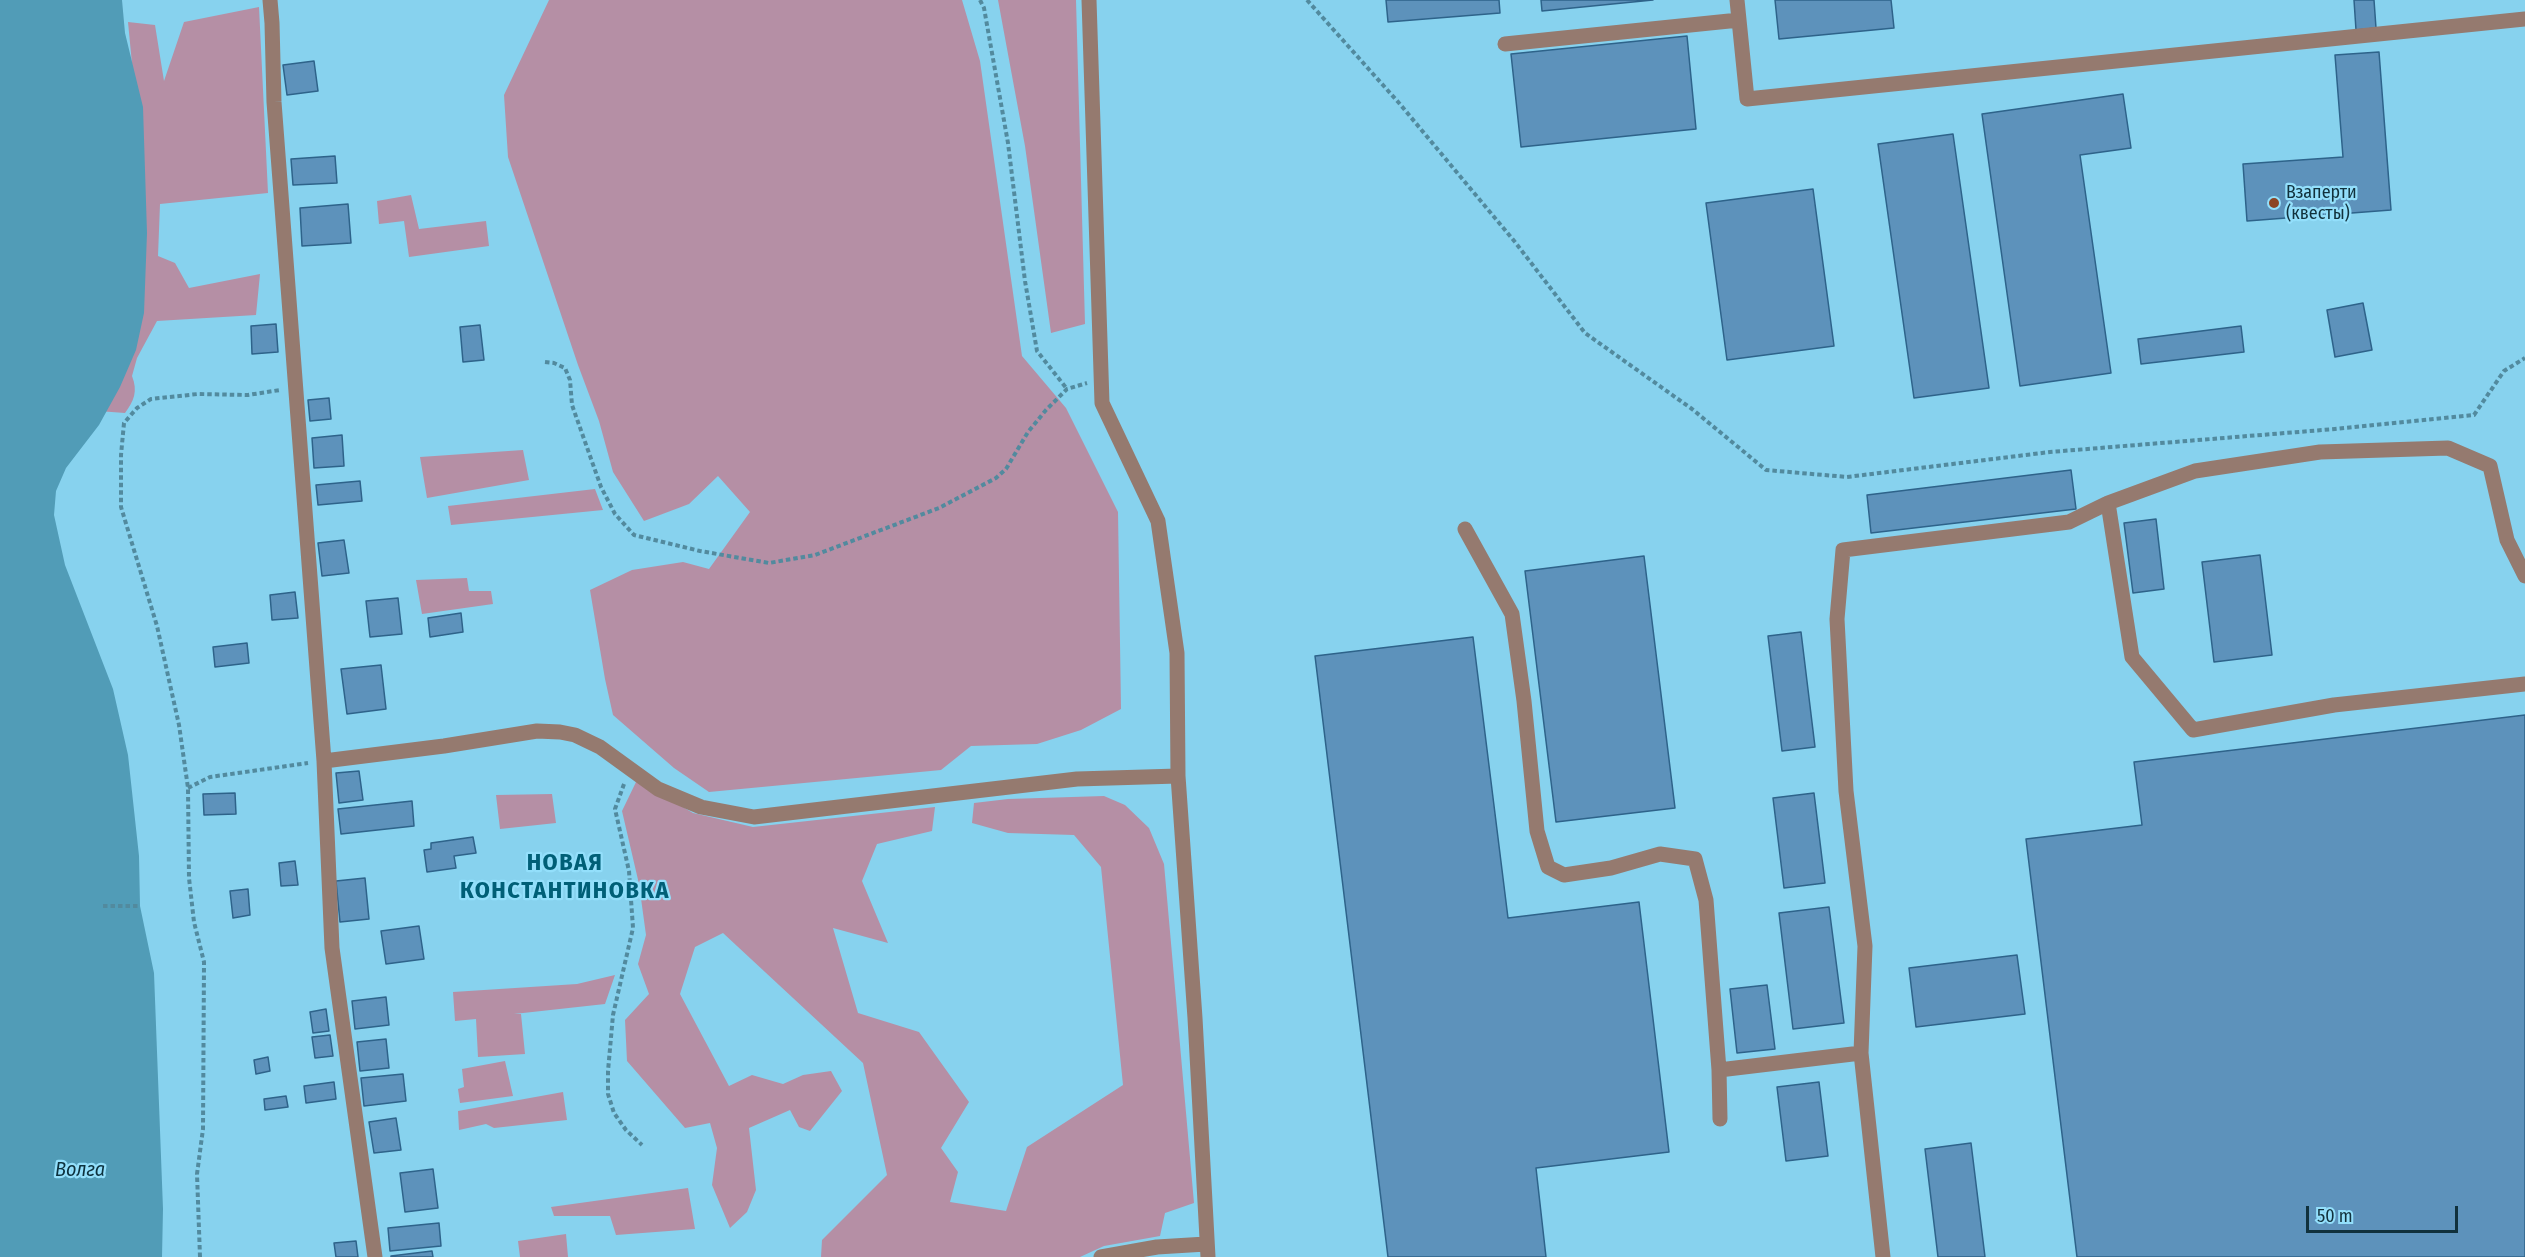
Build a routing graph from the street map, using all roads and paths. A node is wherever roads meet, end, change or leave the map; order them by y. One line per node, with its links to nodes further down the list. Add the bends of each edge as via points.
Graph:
1 (270, 0): 12 (street)
2 (980, 0): 13 (path, via 1008,143 1037,351)
3 (1089, 0): 11 (street)
4 (1307, 0): 9 (path, via 1399,103 1585,333 1692,409 1766,470 1847,477 2050,452 2474,415 2504,371)
5 (1737, 0): 7 (street)
6 (2525, 19): 7 (street, via 1747,99)
7 (1739, 20): 8 (street)
8 (1505, 44)
9 (2525, 358)
10 (545, 362): 13 (path, via 565,368 572,405 601,487 615,514 634,535 769,563 815,555 939,508 996,478 1006,470 1028,432)
11 (1102, 378): 13 (path); 20 (street, via 1102,403 1158,521 1177,653)
12 (296, 387): 18 (street); 21 (path, via 248,395 198,394 151,399 124,423 121,507 157,626 179,725)
13 (1067, 389)
14 (2108, 503): 16 (street, via 2195,471 2320,452 2448,448 2490,466 2507,540); 17 (street, via 2132,657 2193,730 2334,705); 24 (street, via 2069,522 1844,550 1837,619 1846,791 1865,946)
15 (1466, 529): 25 (street, via 1512,614 1537,831 1548,867 1564,874 1611,868 1660,854 1695,859 1706,900)
16 (2525, 576)
17 (2525, 684)
18 (324, 760): 19 (street, via 537,731 575,735); 21 (path, via 210,777); 30 (street, via 332,948)
19 (630, 769): 20 (street, via 658,789 701,807 754,817 1077,779); 27 (path, via 615,809 629,871 633,928 613,1015 608,1094 614,1113)
20 (1178, 776): 28 (street)
21 (188, 788): 29 (path, via 189,878 204,962 203,1129 197,1174)
22 (104, 906): 23 (path)
23 (141, 906)
24 (1862, 1053): 25 (street); 32 (street)
25 (1719, 1070): 26 (street)
26 (1720, 1119)
27 (642, 1145)
28 (1207, 1250): 31 (street, via 1157,1246)
29 (200, 1257)
30 (375, 1257)
31 (1101, 1257)
32 (1883, 1257)

